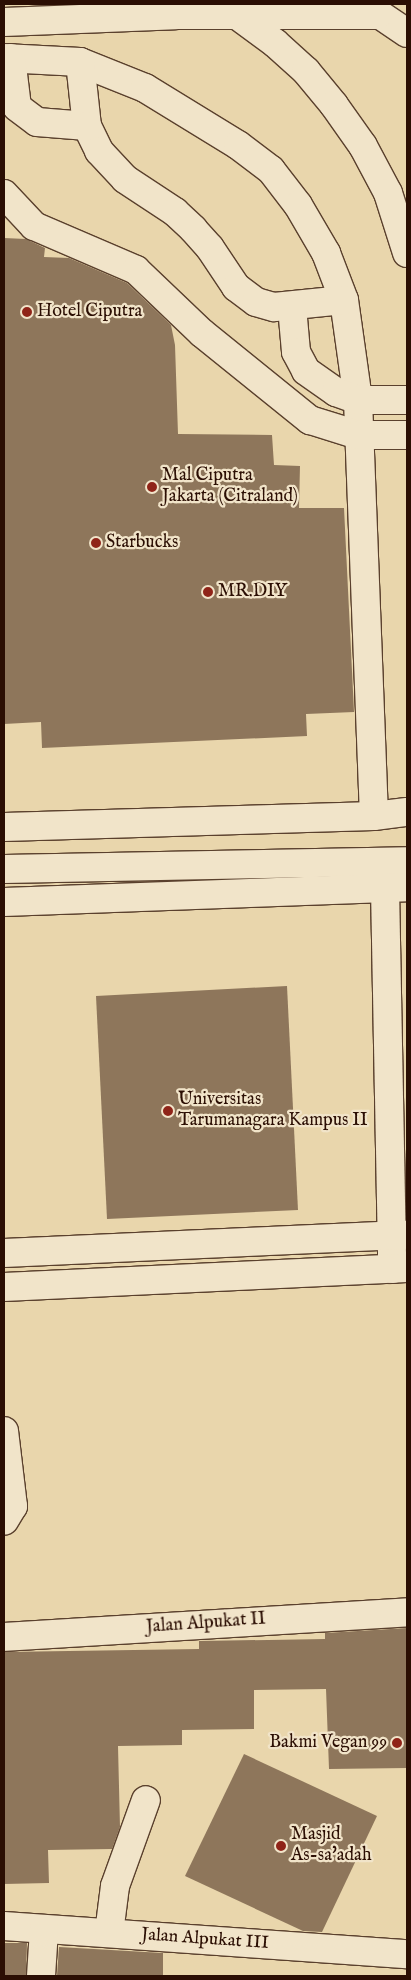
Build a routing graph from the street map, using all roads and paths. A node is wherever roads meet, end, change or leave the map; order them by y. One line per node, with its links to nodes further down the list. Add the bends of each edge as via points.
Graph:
1 (213, 4): 3 (street)
2 (371, 9): 3 (street); 5 (street)
3 (239, 16): 4 (street); 10 (street, via 306,71 334,105 363,146 388,193)
4 (4, 22)
5 (407, 33)
6 (8, 58): 7 (street); 8 (street, via 17,107 37,122)
7 (80, 62): 8 (street); 11 (street, via 145,88 238,145 271,170 298,205 326,252)
8 (87, 126): 12 (street, via 99,151 125,179 193,228 236,287 256,302)
9 (4, 194): 15 (street, via 34,226 136,270 217,346 310,420)
10 (407, 253)
11 (344, 300): 12 (street); 13 (street)
12 (292, 307): 13 (street, via 296,352 306,371 336,392)
13 (358, 400): 14 (street); 15 (street)
14 (407, 400)
15 (358, 435): 16 (street); 18 (street)
16 (407, 435)
17 (407, 812): 18 (street)
18 (374, 816): 19 (street)
19 (4, 827)
20 (407, 861): 22 (street)
21 (4, 869): 22 (street)
22 (391, 879): 23 (street); 24 (street)
23 (4, 902)
24 (399, 1235): 25 (street); 26 (street)
25 (4, 1253)
26 (400, 1269): 27 (street)
27 (4, 1287)
28 (4, 1431): 29 (street, via 13,1506)
29 (4, 1521)
30 (407, 1612): 31 (street, Jalan Alpukat II)
31 (4, 1637)
32 (146, 1800): 35 (street, via 115,1886)
33 (4, 1926): 34 (street, Jalan Alpukat III)
34 (44, 1929): 35 (street, Jalan Alpukat III); 37 (street)
35 (109, 1933): 36 (street, Jalan Alpukat III)
36 (407, 1954)
37 (41, 1976)

